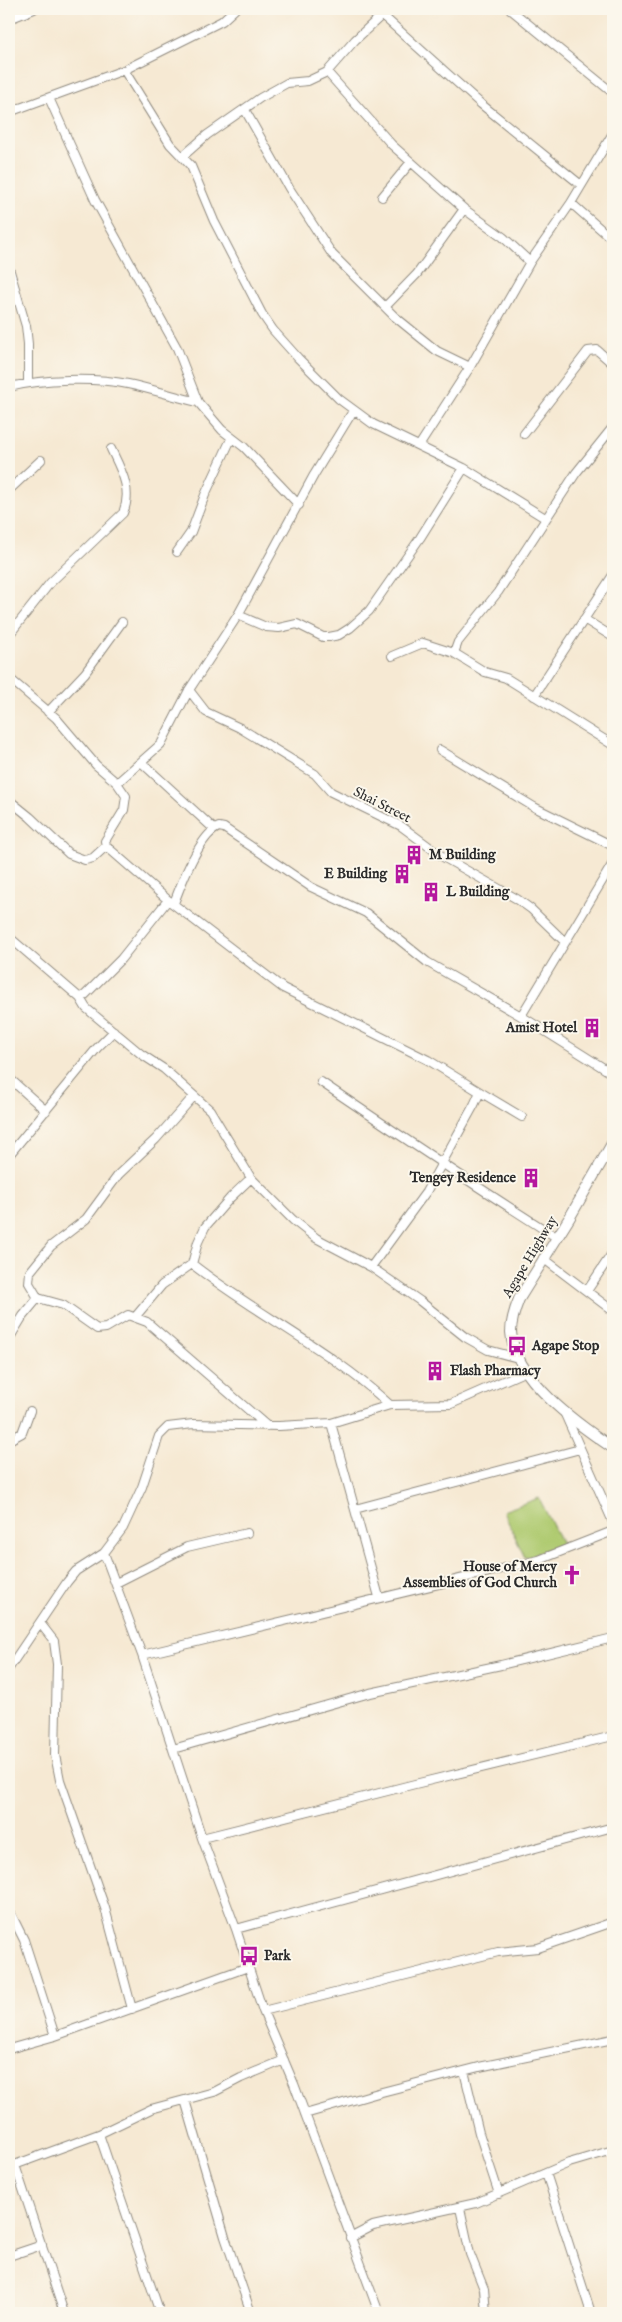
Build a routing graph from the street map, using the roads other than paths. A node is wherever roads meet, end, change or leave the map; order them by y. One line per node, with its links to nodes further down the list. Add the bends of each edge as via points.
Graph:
1 (34, 9): 5 (street)
2 (235, 9): 6 (street, via 222,21)
3 (510, 9): 8 (street)
4 (384, 12): 7 (street); 15 (street, via 480,104)
5 (9, 19)
6 (124, 70): 9 (street); 13 (street, via 170,144)
7 (327, 72): 10 (street, via 308,81 288,83); 14 (street)
8 (613, 93)
9 (49, 98): 11 (street); 28 (street, via 95,200 177,348)
10 (245, 110): 13 (street); 23 (street, via 289,188 332,254)
11 (9, 112)
12 (613, 133): 15 (street)
13 (182, 157): 29 (street, via 191,166 237,268 267,322 298,358)
14 (411, 162): 16 (street); 18 (street)
15 (581, 185): 17 (street)
16 (382, 197)
17 (571, 203): 19 (street); 20 (street)
18 (464, 209): 20 (street, via 503,237); 23 (street, via 417,274)
19 (613, 240)
20 (530, 262): 25 (street)
21 (9, 268): 22 (street)
22 (10, 281): 26 (street, via 26,326)
23 (386, 307): 25 (street, via 436,351)
24 (613, 364): 31 (street, via 598,350 588,351)
25 (470, 368): 33 (street)
26 (28, 382): 27 (street); 28 (street, via 87,380 126,384)
27 (9, 386)
28 (198, 402): 32 (street)
29 (353, 410): 33 (street, via 373,424); 38 (street)
30 (613, 427): 39 (street)
31 (524, 434)
32 (231, 439): 38 (street, via 244,447); 40 (street, via 191,532)
33 (419, 446): 36 (street)
34 (111, 449): 45 (street, via 126,483 122,513 61,572)
35 (41, 460): 37 (street)
36 (464, 468): 39 (street); 42 (street, via 369,612 350,628 339,635 323,637 297,624 266,627)
37 (9, 490)
38 (299, 504): 42 (street)
39 (545, 518): 47 (street, via 498,592 463,634)
40 (177, 552)
41 (613, 575): 43 (street)
42 (238, 615): 50 (street)
43 (584, 619): 46 (street); 51 (street)
44 (122, 622): 52 (street, via 84,673)
45 (9, 635)
46 (613, 637)
47 (454, 653): 48 (street, via 423,643); 51 (street, via 485,672 506,678)
48 (392, 656)
49 (9, 678): 52 (street)
50 (189, 690): 55 (street, via 161,744); 64 (street, Shai Street, via 206,712 240,728 315,774 331,792 401,826 443,857 517,899)
51 (534, 696): 53 (street)
52 (48, 712): 56 (street)
53 (613, 745)
54 (440, 750): 60 (street, via 534,807)
55 (141, 762): 56 (street); 58 (street)
56 (117, 783): 59 (street, via 124,791 126,804 105,839)
57 (9, 800): 59 (street, via 77,858 93,858)
58 (214, 829): 62 (street); 66 (street, via 224,828 311,887 366,913 427,962)
59 (106, 846): 62 (street)
60 (613, 846)
61 (613, 863): 64 (street)
62 (171, 901): 65 (street, via 121,959); 71 (street, via 283,988 436,1065)
63 (9, 937): 65 (street)
64 (565, 942): 66 (street)
65 (80, 998): 67 (street, via 86,1008)
66 (521, 1016): 68 (street, via 599,1069)
67 (114, 1031): 72 (street); 73 (street)
68 (613, 1074)
69 (9, 1078): 73 (street)
70 (321, 1082): 77 (street)
71 (480, 1092): 74 (street); 77 (street)
72 (194, 1096): 78 (street, via 210,1110); 85 (street, via 150,1146 119,1174 86,1219 51,1246 36,1263 28,1283)
73 (46, 1111): 76 (street)
74 (522, 1117)
75 (613, 1142): 79 (street, Agape Highway)
76 (9, 1155)
77 (441, 1164): 79 (street, via 468,1178); 83 (street, via 426,1192)
78 (251, 1178): 82 (street, via 205,1227); 83 (street, via 316,1238)
79 (556, 1237): 81 (street, Agape Highway)
80 (613, 1252): 84 (street)
81 (543, 1258): 84 (street); 89 (street, Agape Highway, via 519,1298 514,1313 511,1334)
82 (192, 1264): 87 (street, via 162,1285); 91 (street, via 328,1354)
83 (371, 1267): 89 (street, via 465,1337 488,1350)
84 (587, 1291): 86 (street)
85 (38, 1298): 87 (street, via 63,1305 97,1329 106,1328 128,1315); 88 (street)
86 (613, 1311)
87 (136, 1316): 95 (street)
88 (9, 1339)
89 (518, 1358): 90 (street, Agape Highway)
90 (526, 1371): 91 (street, via 451,1404); 92 (street, Agape Highway)
91 (390, 1405): 94 (street)
92 (563, 1410): 97 (street, Agape Highway); 98 (street)
93 (30, 1411): 96 (street, via 22,1433)
94 (331, 1423): 95 (street); 99 (street)
95 (268, 1426): 103 (street, via 182,1424 164,1430 134,1508 124,1528)
96 (9, 1440)
97 (613, 1448)
98 (580, 1449): 99 (street); 100 (street)
99 (355, 1509): 105 (street)
100 (613, 1522)
101 (613, 1531): 105 (street, via 539,1560)
102 (247, 1533): 104 (street, via 187,1547)
103 (104, 1553): 104 (street); 106 (street, via 76,1571)
104 (116, 1583): 108 (street)
105 (379, 1597): 108 (street)
106 (40, 1623): 109 (street); 118 (street, via 54,1641 57,1664 55,1755 60,1780 105,1908)
107 (613, 1638): 111 (street, via 370,1693)
108 (142, 1655): 111 (street)
109 (9, 1668)
110 (613, 1736): 113 (street)
111 (173, 1749): 113 (street)
112 (613, 1828): 116 (street)
113 (202, 1838): 116 (street)
114 (9, 1910): 120 (street, via 24,1940)
115 (613, 1922): 119 (street, via 538,1948 498,1952)
116 (236, 1929): 117 (street)
117 (248, 1967): 118 (street); 119 (street)
118 (132, 2009): 120 (street)
119 (263, 2011): 123 (street)
120 (55, 2036): 122 (street)
121 (613, 2038): 124 (street)
122 (9, 2049)
123 (284, 2060): 125 (street, via 214,2092); 126 (street)
124 (464, 2071): 126 (street); 131 (street, via 479,2133)
125 (185, 2100): 127 (street, via 151,2109); 138 (street, via 216,2210)
126 (305, 2114): 133 (street)
127 (99, 2134): 129 (street); 137 (street)
128 (613, 2150): 130 (street)
129 (12, 2166): 134 (street)
130 (546, 2173): 131 (street); 141 (street)
131 (499, 2194): 132 (street)
132 (460, 2208): 133 (street, via 373,2226); 140 (street, via 470,2254 484,2289)
133 (350, 2238): 139 (street)
134 (42, 2245): 135 (street); 136 (street)
135 (9, 2256)
136 (64, 2313)
137 (160, 2313)
138 (251, 2313)
139 (379, 2313)
140 (486, 2313)
141 (591, 2313)

